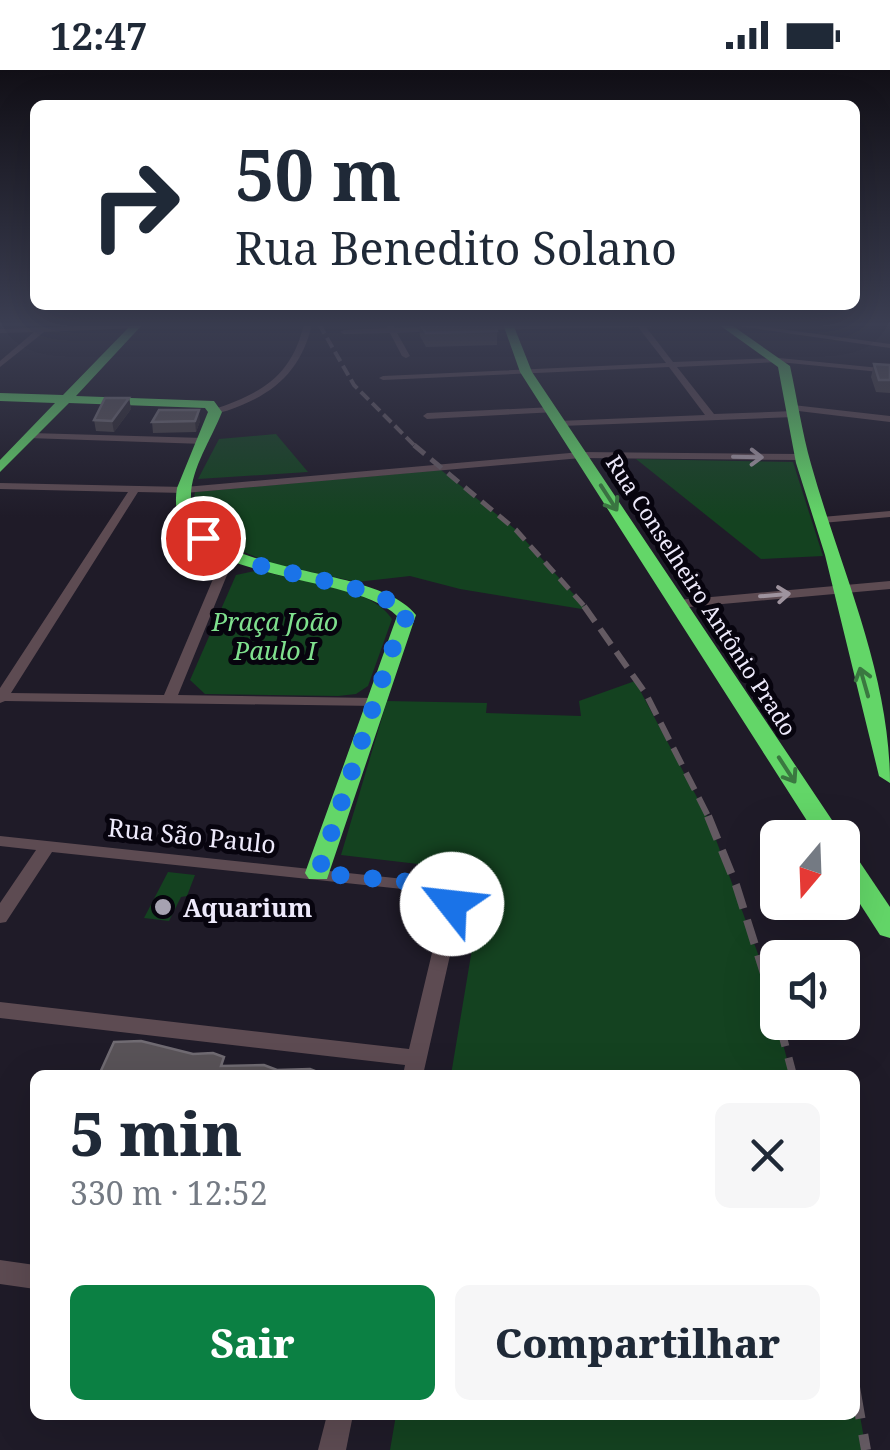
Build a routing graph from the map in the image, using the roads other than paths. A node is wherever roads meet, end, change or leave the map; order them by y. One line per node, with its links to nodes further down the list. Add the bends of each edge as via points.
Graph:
1 (76, 388): 7 (main road)
2 (273, 388): 8 (street)
3 (538, 388): 11 (main road, Rua Conselheiro Antônio Prado)
4 (689, 388): 12 (street)
5 (787, 388): 9 (main road)
6 (0, 397): 7 (main road)
7 (67, 398): 8 (main road, via 198,401); 14 (main road)
8 (214, 409): 15 (main road)
9 (794, 411): 12 (street); 13 (street); 17 (main road)
10 (427, 416): 11 (street)
11 (557, 416): 12 (street); 16 (main road, Rua Conselheiro Antônio Prado)
12 (711, 417)
13 (890, 419)
14 (31, 436): 15 (street); 18 (main road)
15 (204, 440): 21 (main road)
16 (580, 455): 17 (street, one-way to 17); 21 (street); 27 (main road, Rua Conselheiro Antônio Prado, one-way to 27)
17 (802, 457): 23 (main road)
18 (0, 468)
19 (0, 486): 20 (street)
20 (135, 489): 21 (street); 28 (street)
21 (185, 490): 24 (main road, via 182,510 191,527)
22 (890, 514): 23 (street)
23 (822, 520): 26 (main road)
24 (230, 554): 29 (street); 30 (main road, via 397,602 407,615)
25 (890, 585): 26 (street)
26 (841, 589): 27 (street, one-way to 26); 31 (main road, one-way to 26)
27 (678, 604): 32 (main road, Rua Conselheiro Antônio Prado, one-way to 32)
28 (1, 698): 29 (street)
29 (169, 700): 30 (street)
30 (376, 702): 35 (main road)
31 (890, 776)
32 (819, 820)
33 (0, 841): 34 (street, Rua São Paulo)
34 (47, 846): 35 (street, Rua São Paulo); 37 (street)
35 (318, 873): 40 (street, Rua São Paulo, via 439,885 450,894)
36 (860, 882): 38 (main road)
37 (0, 917)
38 (888, 923)
39 (0, 1010): 40 (street)
40 (415, 1066)
41 (0, 1272): 42 (street)
42 (30, 1277)
43 (339, 1420): 44 (street)
44 (332, 1450)

